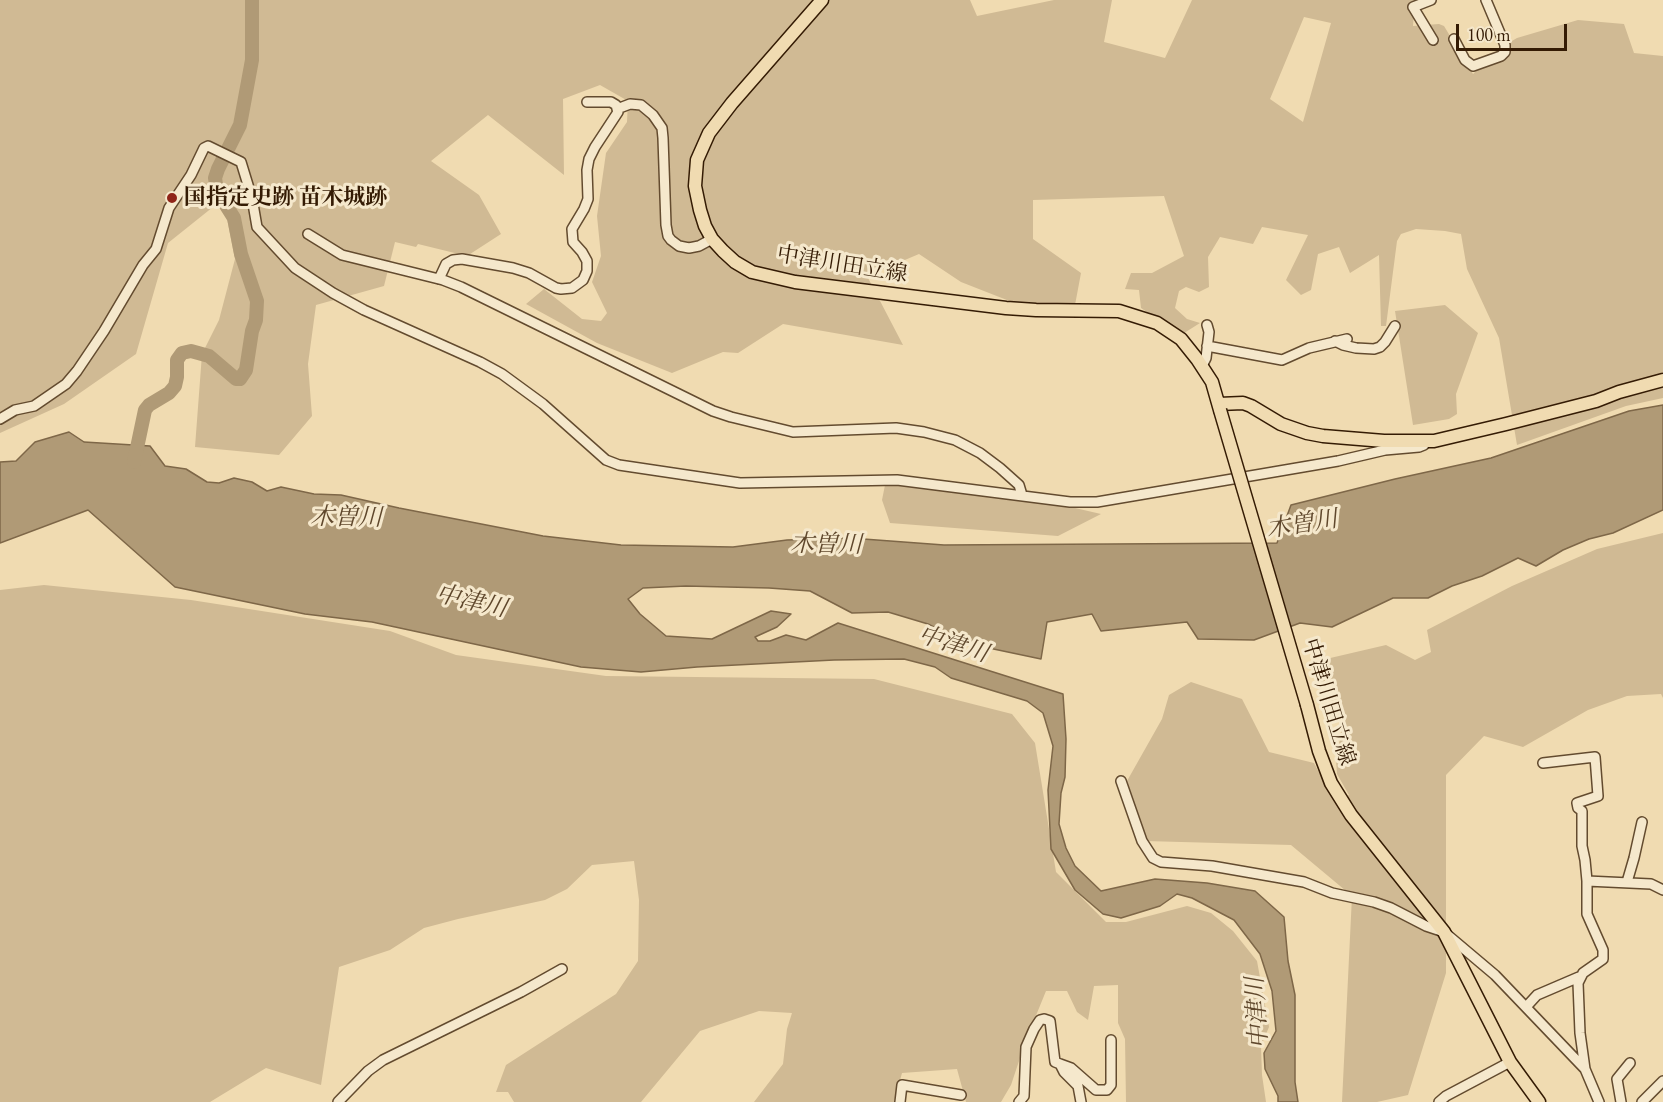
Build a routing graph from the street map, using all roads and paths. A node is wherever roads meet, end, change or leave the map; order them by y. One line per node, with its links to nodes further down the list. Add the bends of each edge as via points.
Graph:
1 (822, 0): 10 (main road, 中津川田立線, via 709,133 697,160 695,186 702,218)
2 (1431, 0): 4 (street)
3 (1486, 0): 5 (street, via 1505,52 1473,66 1465,60)
4 (1414, 3): 6 (street)
5 (1454, 39)
6 (1433, 40)
7 (587, 102): 8 (street, via 611,102)
8 (617, 109): 10 (street, via 641,105 662,128 666,225 671,240 689,248); 11 (street, via 590,159 588,199 572,229 573,242 587,261 580,284 556,288 513,268 462,259 446,264)
9 (308, 234): 11 (street, via 342,255)
10 (712, 239): 17 (main road, 中津川田立線, via 735,262 752,272 795,282 1006,308 1119,312 1156,323 1181,339)
11 (439, 279): 22 (street, via 713,411 794,432 896,428 955,440 1000,468 1019,485)
12 (1207, 326): 16 (street)
13 (1395, 326): 15 (street, via 1385,342 1374,349)
14 (1347, 339): 15 (street)
15 (1335, 341): 16 (street, via 1282,360)
16 (1207, 345): 17 (street)
17 (1202, 366): 19 (main road, 中津川田立線)
18 (1663, 380): 21 (main road, via 1574,407 1434,441)
19 (1220, 407): 21 (main road, via 1243,403 1307,433); 29 (main road, 中津川田立線, bridge, via 1331,783 1351,815)
20 (0, 419): 22 (street, via 44,400 77,371 156,249 169,208 208,146 241,162 257,227 295,268 364,310 502,374 543,404 606,460 740,483 897,480)
21 (1385, 445): 22 (street, via 1284,471 1097,502)
22 (1022, 495)
23 (1544, 764): 26 (street, via 1595,757 1598,796 1578,803 1582,811)
24 (1122, 781): 29 (street, via 1142,841 1153,858 1161,862 1206,865 1304,882 1383,905)
25 (1642, 822): 27 (street)
26 (1587, 881): 27 (street); 31 (street, via 1587,914 1603,950 1603,959)
27 (1627, 882): 28 (street, via 1651,884)
28 (1663, 890)
29 (1444, 932): 32 (street, via 1489,969); 34 (main road, 中津川田立線)
30 (562, 969): 41 (street, via 383,1060)
31 (1580, 977): 32 (street, via 1542,993); 37 (street)
32 (1526, 1007): 37 (street)
33 (1111, 1040): 36 (street, via 1111,1085 1107,1090 1096,1090 1071,1068)
34 (1510, 1062): 45 (street); 46 (main road, 中津川田立線)
35 (1630, 1063): 48 (street, via 1617,1079)
36 (1060, 1064): 43 (street, via 1055,1062 1050,1021 1040,1020 1026,1047 1024,1096); 44 (street, via 1078,1086)
37 (1585, 1069): 47 (street)
38 (1663, 1073): 39 (street)
39 (1660, 1084): 49 (street)
40 (961, 1095): 42 (street, via 902,1085)
41 (338, 1102)
42 (900, 1102)
43 (1019, 1102)
44 (1081, 1102)
45 (1439, 1102)
46 (1539, 1102)
47 (1599, 1102)
48 (1621, 1102)
49 (1642, 1102)

